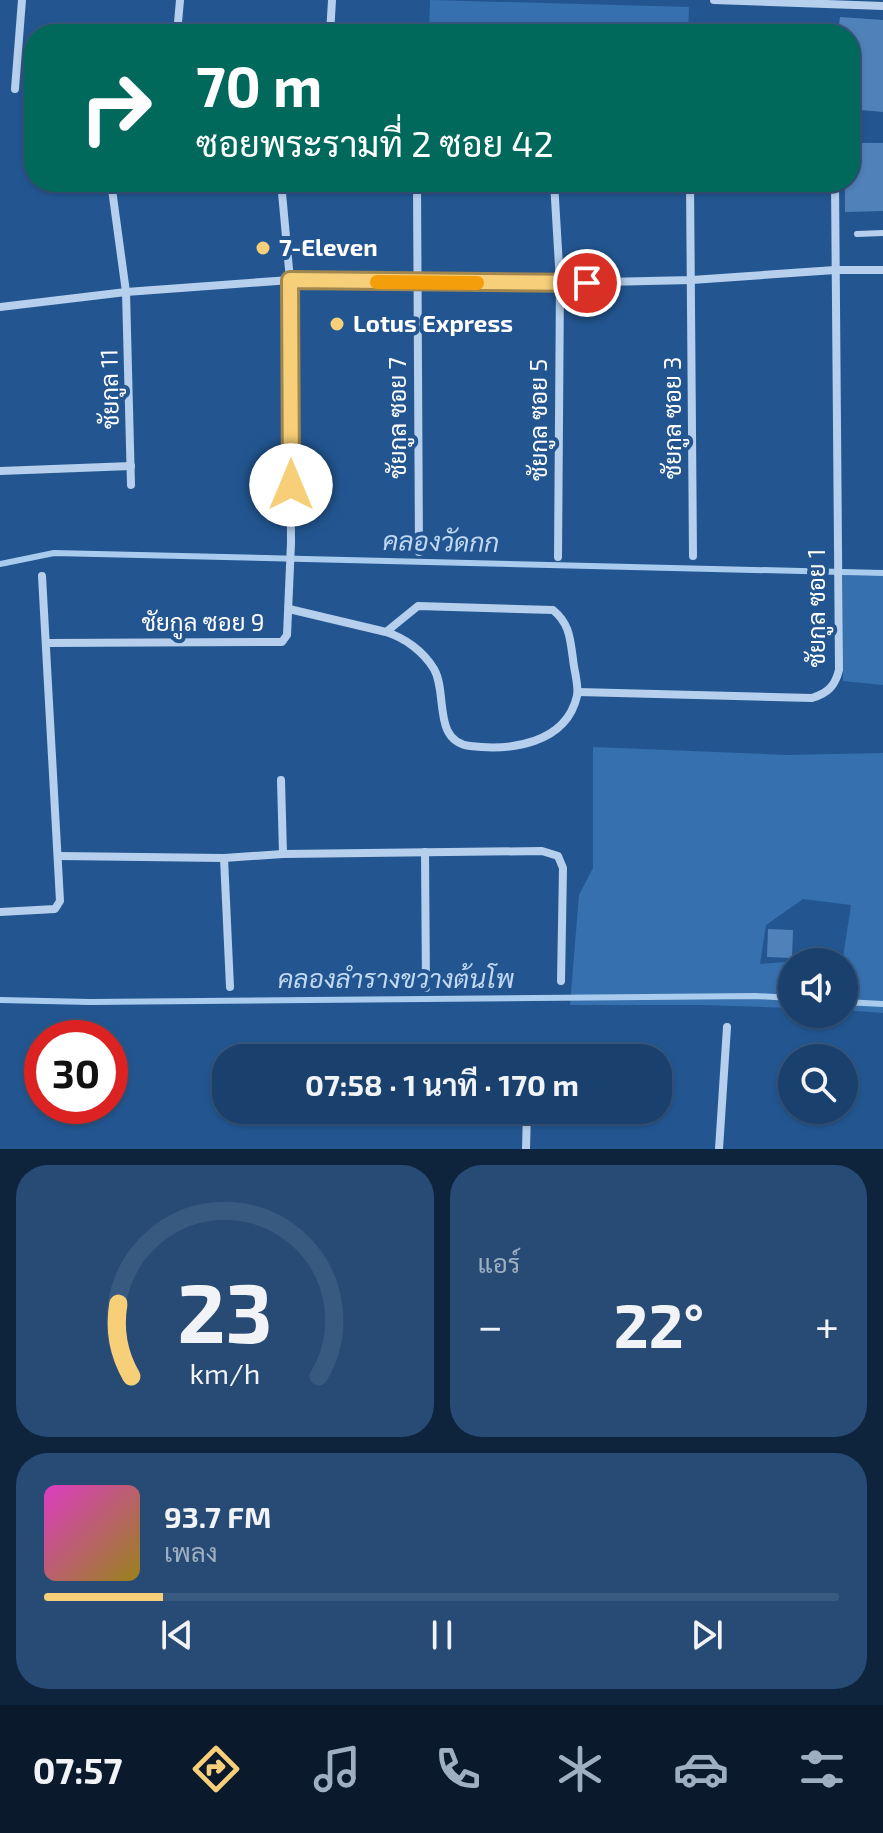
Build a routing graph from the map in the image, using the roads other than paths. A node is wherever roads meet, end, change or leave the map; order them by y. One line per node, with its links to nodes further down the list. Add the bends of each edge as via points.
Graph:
1 (22, 0): 8 (street)
2 (180, 0): 6 (street)
3 (332, 0): 7 (street)
4 (714, 0): 5 (street)
5 (883, 6)
6 (178, 24)
7 (331, 24)
8 (15, 89)
9 (112, 192): 23 (street, ชัยกูล 11)
10 (282, 192): 19 (street, ชัยกูล ซอย 9)
11 (417, 192): 21 (street, ชัยกูล ซอย 7)
12 (555, 192): 22 (street, ชัยกูล ซอย 5)
13 (690, 192): 20 (street, ชัยกูล ซอย 3)
14 (835, 192): 17 (street, ชัยกูล ซอย 1)
15 (883, 233): 16 (lane)
16 (857, 234)
17 (835, 270): 18 (street); 20 (street); 35 (street, ชัยกูล ซอย 1, via 835,684 812,698)
18 (883, 270)
19 (290, 280): 21 (street); 23 (street); 32 (street, ชัยกูล ซอย 9)
20 (692, 280): 22 (street); 29 (street, ชัยกูล ซอย 3)
21 (417, 283): 22 (street); 28 (street, ชัยกูล ซอย 7)
22 (560, 283): 30 (street, ชัยกูล ซอย 5)
23 (126, 292): 24 (street); 25 (street, ชัยกูล 11)
24 (0, 307)
25 (131, 466): 26 (street); 27 (street, ชัยกูล 11)
26 (0, 471)
27 (131, 485)
28 (419, 552)
29 (693, 556)
30 (558, 557)
31 (42, 576): 34 (street)
32 (289, 609): 33 (street); 34 (street, ชัยกูล ซอย 9, via 282,642)
33 (386, 632): 35 (street, via 418,606 553,610 568,627); 35 (street, via 403,638 434,669 446,729 467,746 514,747 543,738 564,721)
34 (47, 643): 39 (street)
35 (578, 692)
36 (281, 780): 38 (street)
37 (425, 852): 38 (street); 42 (street, via 542,851 558,856 563,868); 44 (street)
38 (283, 854): 40 (street)
39 (59, 856): 40 (street); 41 (street, via 60,901 55,909)
40 (224, 858): 43 (street)
41 (2, 912)
42 (561, 981)
43 (230, 987)
44 (426, 988)
45 (727, 1027): 48 (street)
46 (527, 1124): 47 (street)
47 (526, 1149)
48 (719, 1149)

